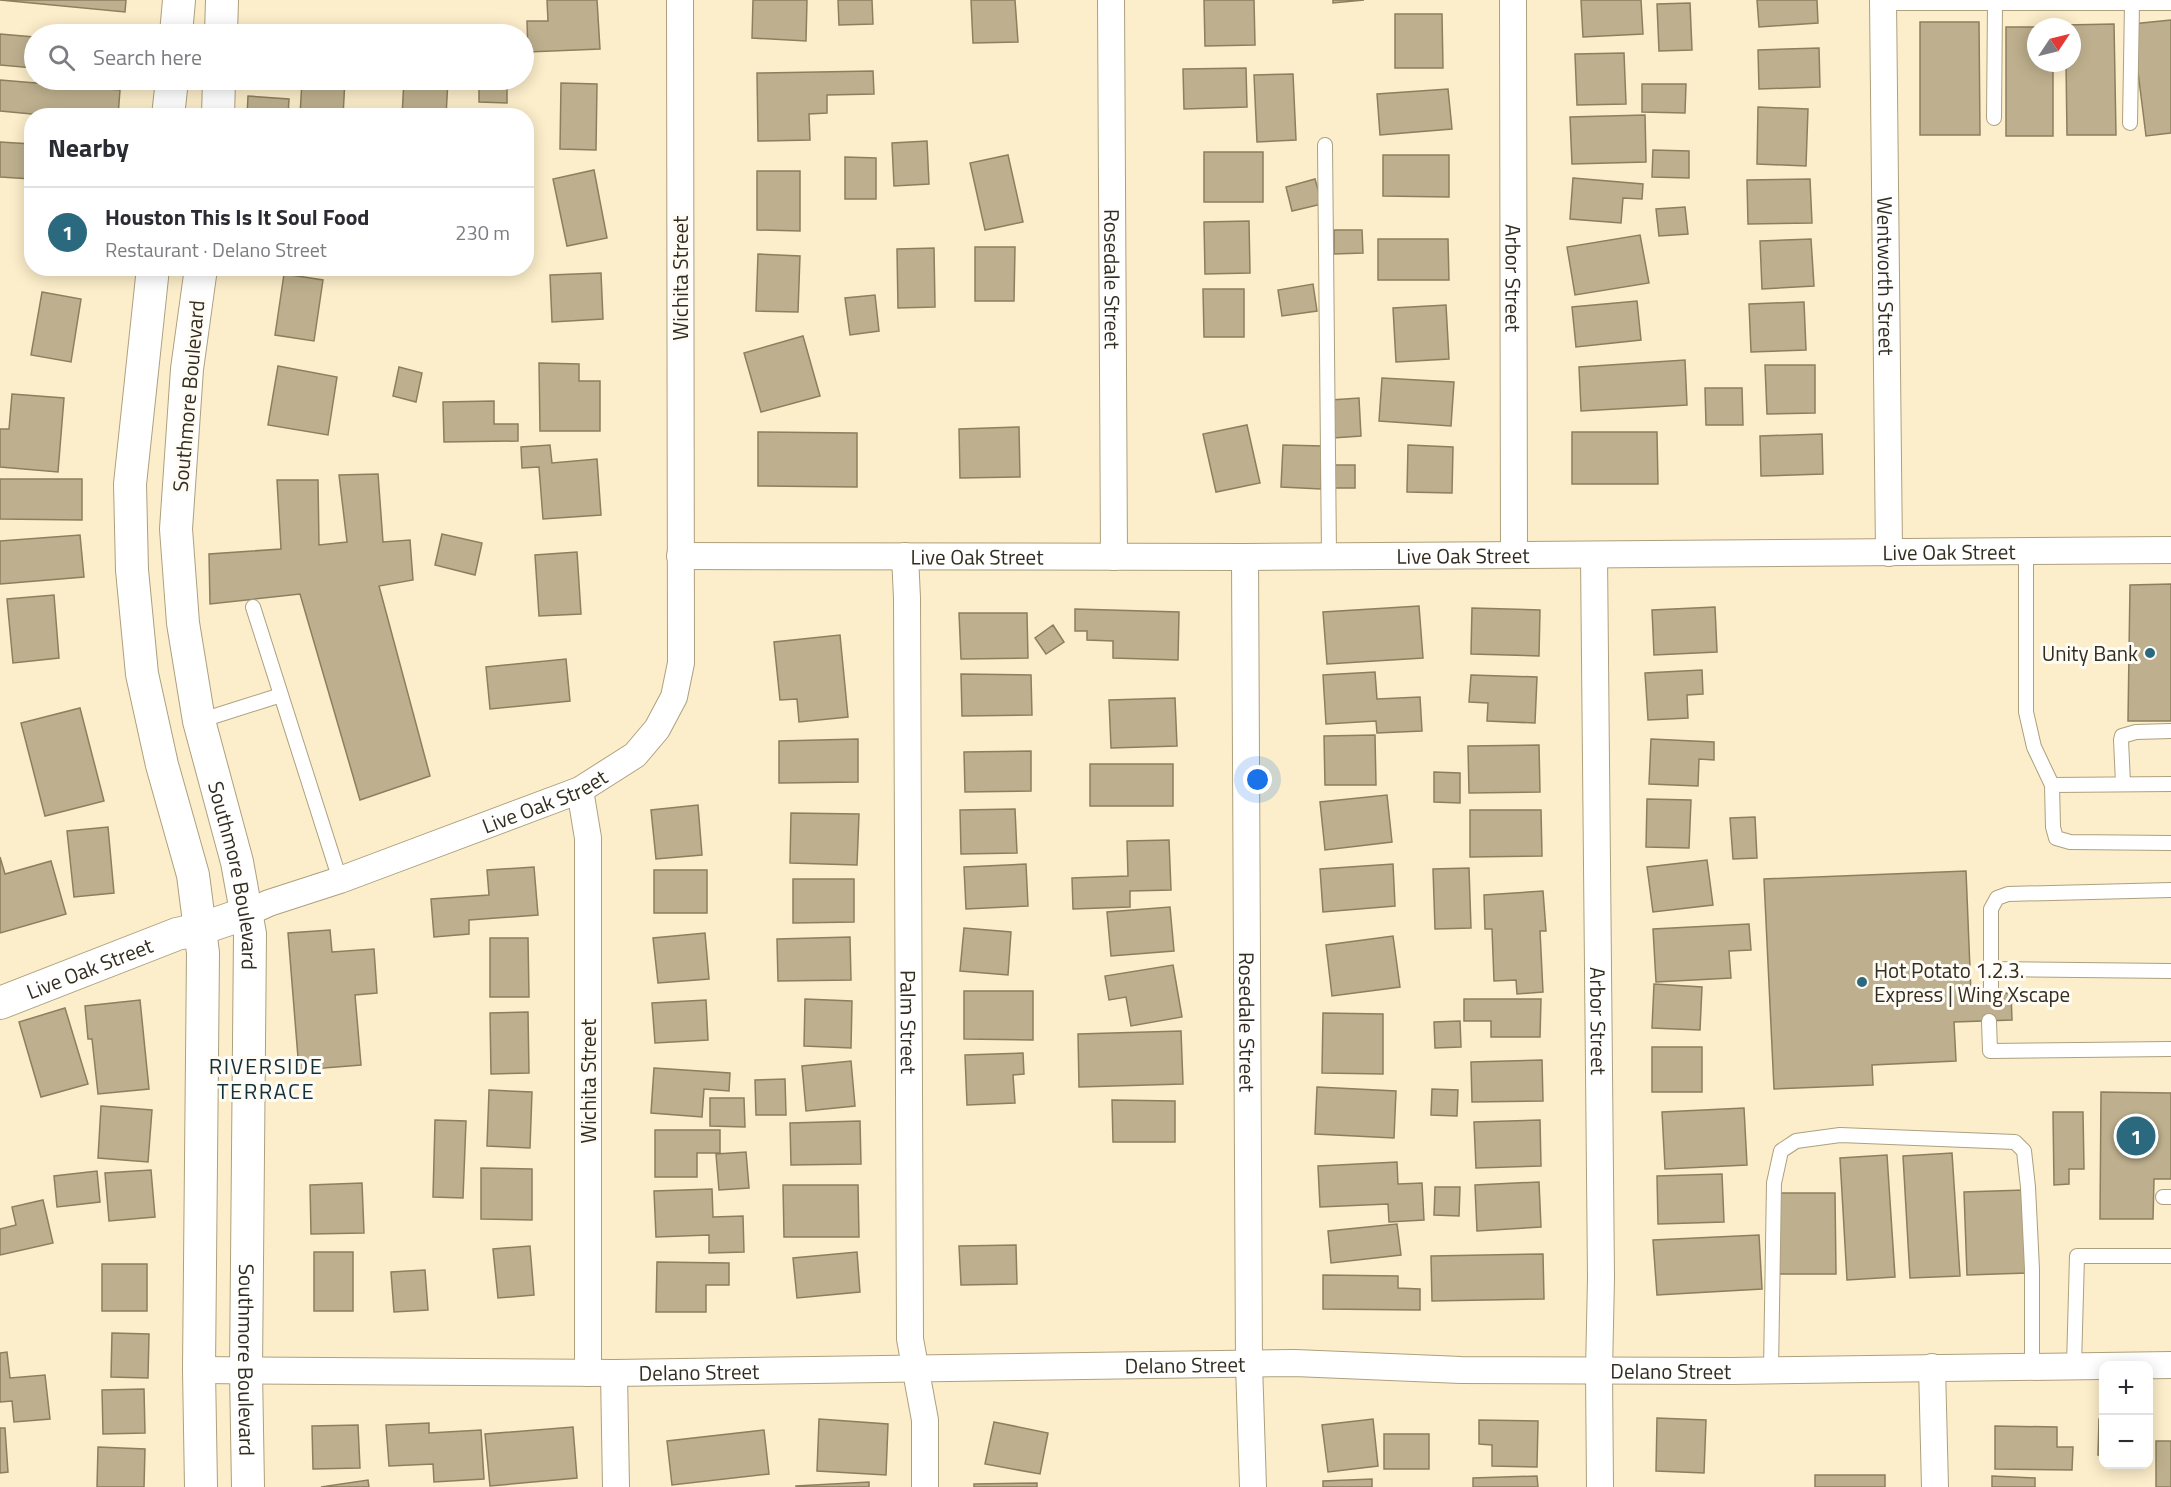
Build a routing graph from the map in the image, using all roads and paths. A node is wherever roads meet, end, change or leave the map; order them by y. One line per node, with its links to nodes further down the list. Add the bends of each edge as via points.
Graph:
1 (179, 0): 10 (street)
2 (222, 0): 11 (street)
3 (680, 0): 28 (street, Wichita Street)
4 (1111, 0): 31 (street, Rosedale Street)
5 (1513, 0): 26 (street, Arbor Street)
6 (1883, 2): 9 (lane); 25 (street, Wentworth Street)
7 (2132, 3): 8 (lane); 9 (lane); 17 (lane)
8 (2171, 3)
9 (1995, 4): 16 (lane)
10 (177, 24)
11 (221, 24)
12 (171, 90): 14 (street)
13 (219, 90): 15 (street)
14 (169, 108)
15 (218, 108)
16 (1994, 118)
17 (2130, 123)
18 (1325, 145): 30 (lane)
19 (152, 276): 21 (street, Southmore Boulevard)
20 (200, 276): 22 (street, Southmore Boulevard)
21 (142, 365): 22 (street); 45 (street, Southmore Boulevard, via 130,484 140,662 162,765 193,875)
22 (187, 369): 35 (street, Southmore Boulevard, via 176,529 183,623)
23 (2171, 550): 24 (street, Live Oak Street)
24 (2026, 552): 25 (street, Live Oak Street); 38 (lane, via 2026,712 2034,747)
25 (1889, 553): 27 (street, Live Oak Street)
26 (1514, 555): 27 (street, Live Oak Street); 30 (street, Live Oak Street)
27 (1594, 555): 62 (street, Arbor Street, via 1602,1278)
28 (680, 556): 29 (street, Live Oak Street); 40 (street, Live Oak Street, via 681,663 674,698 657,729 635,755)
29 (905, 556): 31 (street, Live Oak Street); 59 (street, Palm Street, via 910,1339)
30 (1329, 556): 32 (street, Live Oak Street)
31 (1114, 557): 32 (street, Live Oak Street)
32 (1245, 557): 53 (street, Rosedale Street)
33 (253, 607): 34 (lane)
34 (281, 695): 35 (lane); 42 (lane)
35 (199, 721): 44 (street, Southmore Boulevard)
36 (2171, 731): 37 (lane, via 2122,736)
37 (2123, 783): 38 (lane); 39 (lane)
38 (2052, 784): 41 (lane, via 2056,838 2070,842)
39 (2171, 784)
40 (580, 790): 42 (street, Live Oak Street); 63 (street, Wichita Street, via 588,838)
41 (2171, 843)
42 (340, 880): 44 (street, Live Oak Street)
43 (2171, 890): 46 (lane, via 2008,894 1997,898 1991,909)
44 (247, 913): 45 (street, Live Oak Street); 61 (street, Southmore Boulevard, via 250,934)
45 (200, 929): 49 (street, Live Oak Street, via 177,934); 58 (street, Southmore Boulevard, via 203,953)
46 (1991, 969): 47 (lane); 48 (lane)
47 (2171, 971)
48 (1991, 993)
49 (0, 1003)
50 (1989, 1021): 51 (lane, via 1990,1051)
51 (2171, 1048)
52 (2171, 1256): 56 (lane, via 2077,1256)
53 (1249, 1364): 59 (street, Delano Street); 62 (street, Delano Street); 69 (street, Rosedale Street)
54 (2171, 1365): 56 (street, Delano Street)
55 (2032, 1366): 56 (street, Delano Street); 57 (street, Delano Street); 60 (lane, via 2032,1269 2024,1151 2015,1142 1840,1135 1796,1141 1781,1151 1774,1183)
56 (2074, 1366)
57 (1932, 1367): 60 (street, Delano Street); 71 (street)
58 (199, 1370): 61 (street, Delano Street); 65 (street, Southmore Boulevard)
59 (916, 1370): 64 (street, Delano Street); 68 (street, Palm Street, via 925,1420)
60 (1771, 1370): 62 (street, Delano Street)
61 (246, 1371): 63 (street, Delano Street); 66 (street, Southmore Boulevard)
62 (1599, 1371): 70 (street, Arbor Street)
63 (588, 1372): 64 (street, Delano Street)
64 (614, 1373): 67 (street)
65 (201, 1487)
66 (248, 1487)
67 (616, 1487)
68 (925, 1487)
69 (1252, 1487)
70 (1600, 1487)
71 (1935, 1487)

